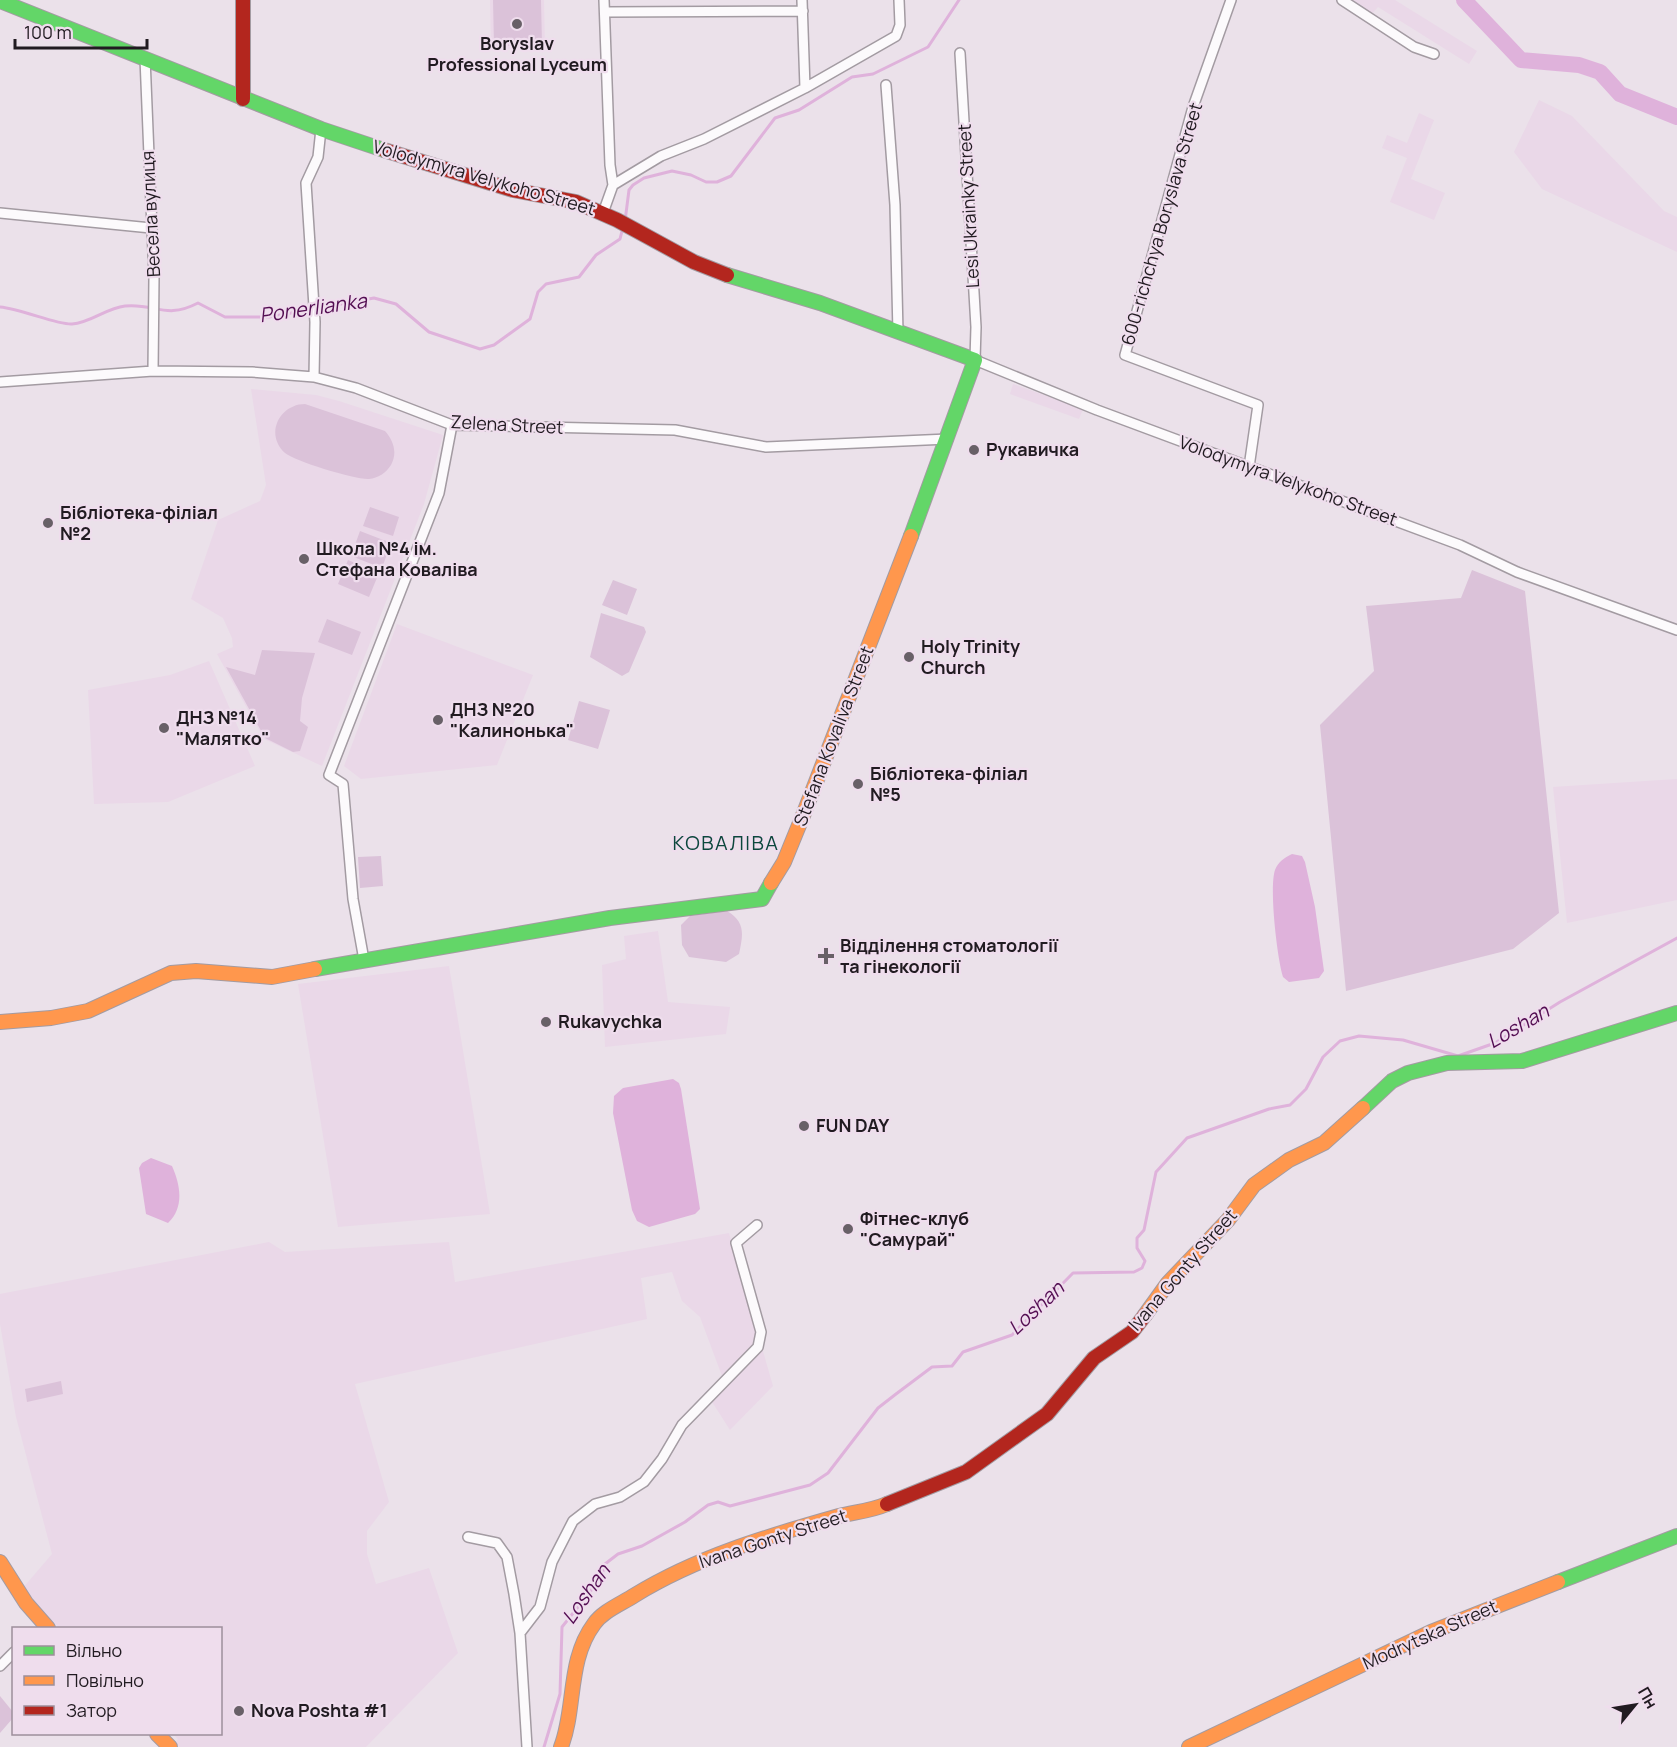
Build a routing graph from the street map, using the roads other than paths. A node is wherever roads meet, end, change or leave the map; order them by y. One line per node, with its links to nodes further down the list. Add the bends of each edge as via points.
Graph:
1 (243, 0): 15 (street)
2 (604, 0): 9 (street)
3 (802, 0): 8 (street)
4 (899, 0): 14 (street, via 900,25 896,36)
5 (1230, 0): 28 (street, 600-richchya Boryslava Street, via 1193,107 1125,355 1258,405)
6 (1341, 0): 11 (street, via 1414,47)
7 (0, 1): 12 (street, Volodymyra Velykoho Street)
8 (802, 11): 9 (street); 14 (street)
9 (605, 12): 17 (street)
10 (960, 53): 22 (street, Lesi Ukrainky Street)
11 (1434, 54)
12 (145, 58): 15 (street, Volodymyra Velykoho Street); 20 (street, Весела вулиця)
13 (886, 85): 21 (street, via 896,205)
14 (805, 88): 17 (street, via 661,156)
15 (243, 99): 16 (street, Volodymyra Velykoho Street)
16 (321, 129): 19 (street, Volodymyra Velykoho Street, via 451,172 513,190 576,202); 24 (street, via 318,157 306,183 315,322)
17 (613, 185): 19 (street)
18 (0, 213): 20 (street)
19 (603, 213): 21 (street, Volodymyra Velykoho Street, via 694,262)
20 (151, 228): 23 (street, Весела вулиця)
21 (898, 333): 22 (street, Volodymyra Velykoho Street)
22 (975, 360): 27 (street, Stefana Kovaliva Street); 28 (street, Volodymyra Velykoho Street)
23 (153, 371): 24 (street, Zelena Street); 25 (street, Zelena Street)
24 (314, 377): 26 (street, Zelena Street, via 356,388)
25 (0, 382)
26 (452, 425): 27 (street, Zelena Street, via 675,430 766,447); 30 (street, via 439,493 329,775 343,784 353,898)
27 (948, 439): 30 (street, Stefana Kovaliva Street, via 784,862 762,900 610,918)
28 (1250, 467): 29 (street, Volodymyra Velykoho Street)
29 (1677, 630)
30 (364, 960): 32 (street, Stefana Kovaliva Street, via 272,978 169,973 85,1011)
31 (1677, 1013): 44 (street, Ivana Gonty Street, via 1522,1061 1447,1063 1392,1081 1324,1143 1289,1160 1254,1185 1228,1220 1168,1283 1132,1332 1095,1358 1047,1414 966,1472 875,1509 712,1556 655,1583 606,1613 594,1624 584,1643)
32 (0, 1022)
33 (757, 1225): 38 (street, via 736,1243 761,1332 758,1347 682,1425 644,1482 620,1497 595,1504 573,1521 552,1562 540,1607)
34 (1677, 1536): 45 (street, Modrytska Street, via 1442,1627)
35 (468, 1537): 38 (street, via 497,1543 504,1550)
36 (0, 1562): 37 (street)
37 (42, 1626)
38 (520, 1633): 43 (street)
39 (12, 1654): 40 (street)
40 (0, 1666)
41 (158, 1735): 42 (street)
42 (170, 1747)
43 (527, 1747)
44 (561, 1747)
45 (1189, 1747)

